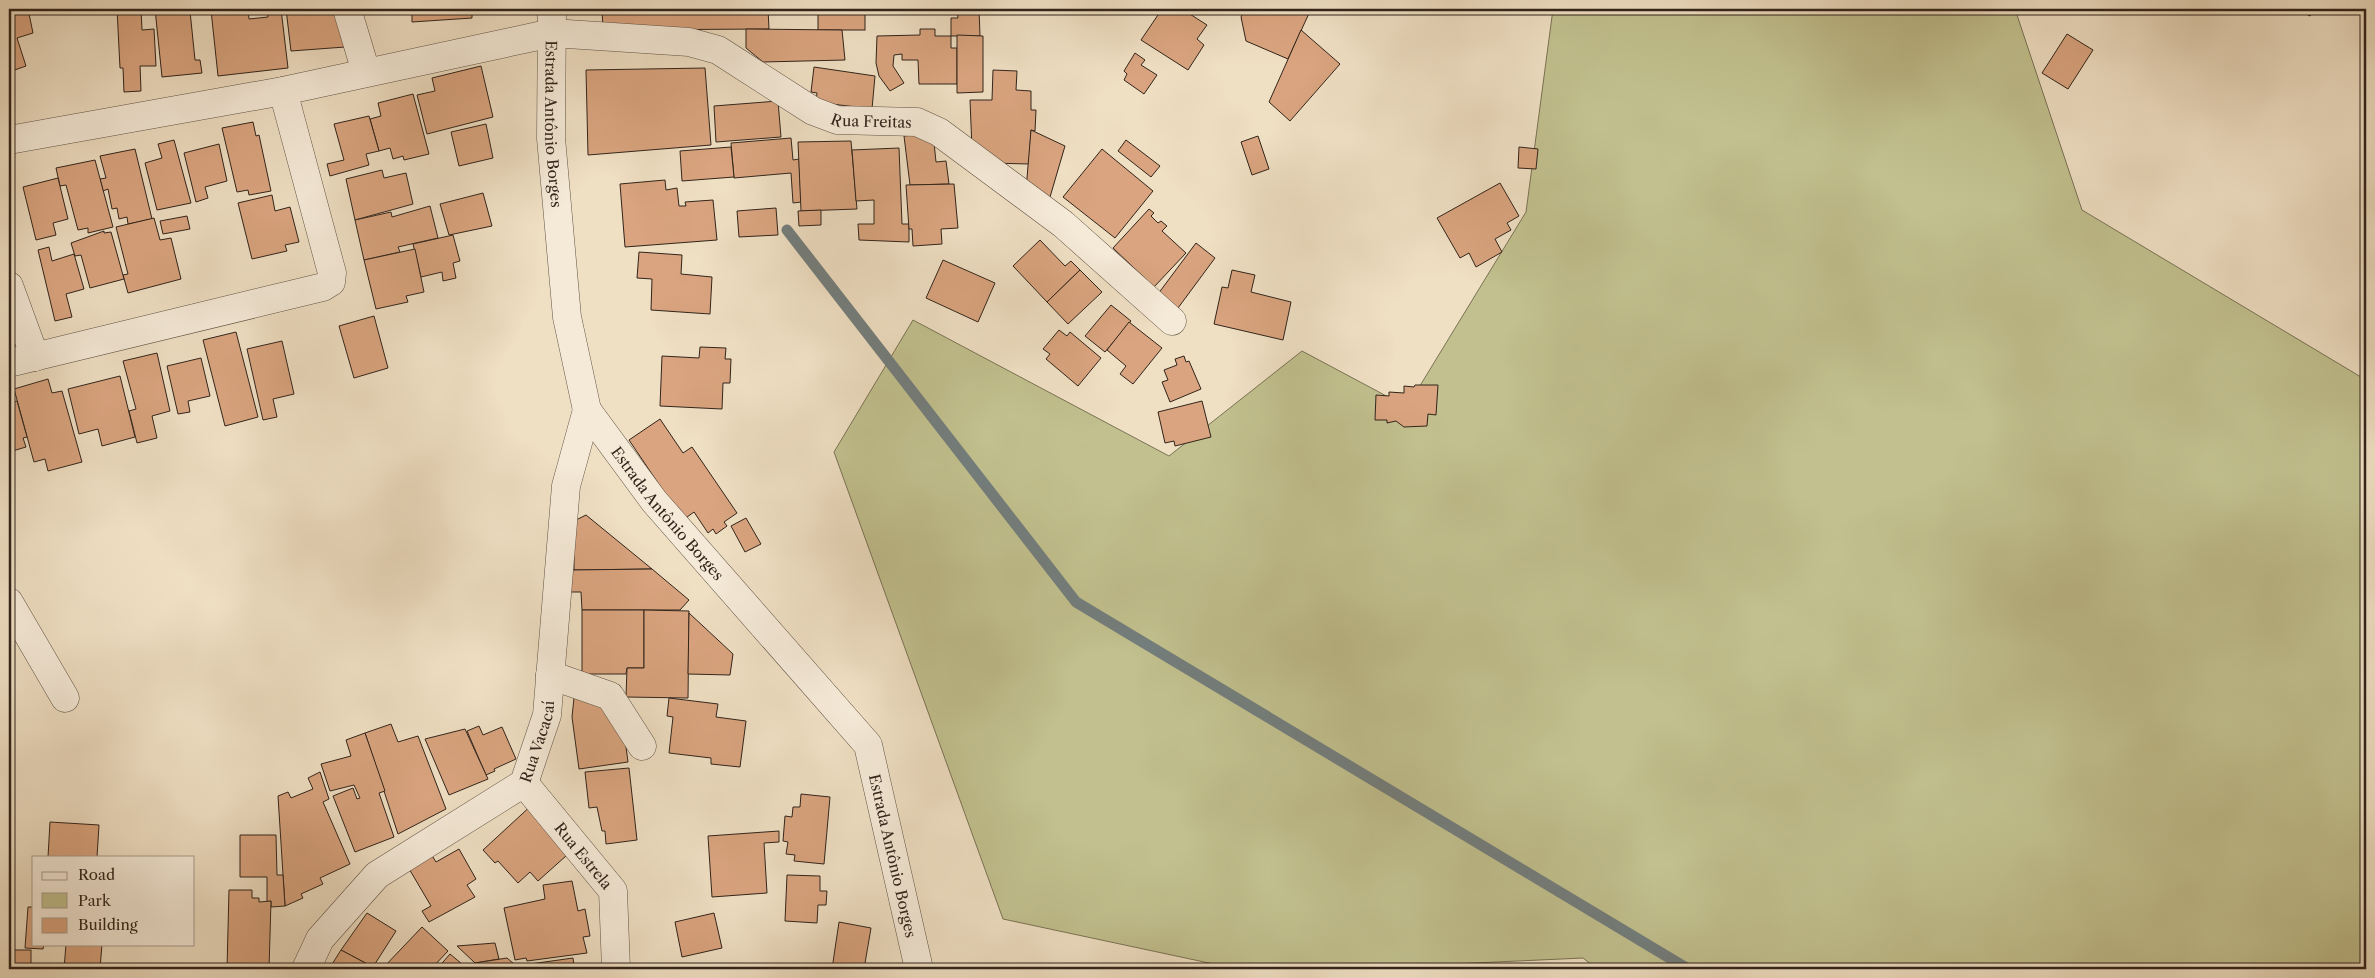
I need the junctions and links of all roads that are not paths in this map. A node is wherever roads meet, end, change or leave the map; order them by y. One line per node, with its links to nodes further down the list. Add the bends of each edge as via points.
1 (347, 9): 3 (street)
2 (552, 21): 3 (street, Rua Freitas); 7 (street, Rua Freitas, via 690,42 718,50 813,111 837,120 917,122 939,132 1063,224); 10 (street, Estrada Antônio Borges, via 550,138 567,317)
3 (366, 72): 4 (street, Rua Freitas)
4 (283, 91): 5 (street, Rua Freitas); 8 (street, via 332,273 331,282 323,287)
5 (9, 140)
6 (9, 286): 8 (street)
7 (1172, 321)
8 (35, 357): 9 (street)
9 (9, 363)
10 (587, 410): 12 (street, Rua Vacacaí, via 566,486); 18 (street, Estrada Antônio Borges, via 654,501 868,745)
11 (9, 602): 13 (street)
12 (550, 674): 14 (street, via 610,696); 15 (street, Rua Vacacaí, via 547,715)
13 (65, 698)
14 (642, 746)
15 (524, 782): 16 (street, Rua Vacacaí, via 377,875 320,940); 17 (street, Rua Estrela, via 613,891)
16 (306, 969)
17 (616, 969)
18 (919, 969)

